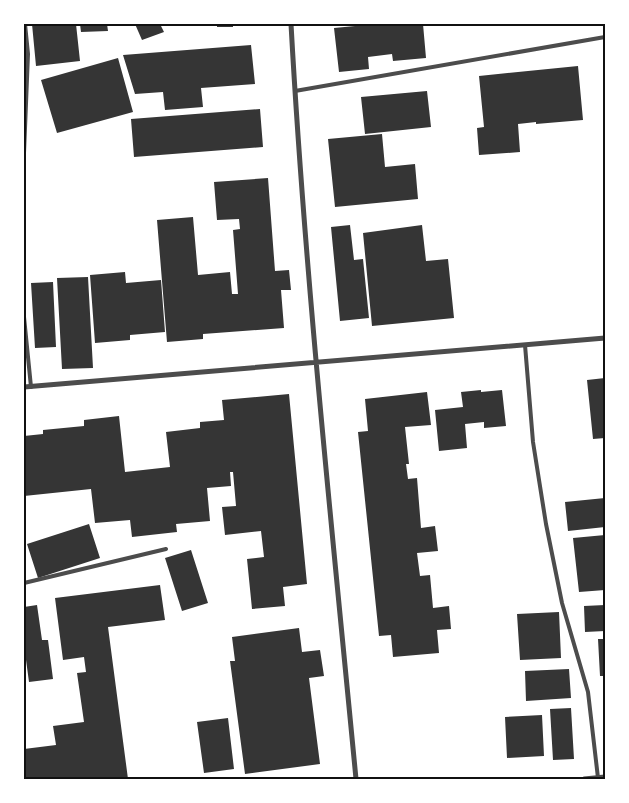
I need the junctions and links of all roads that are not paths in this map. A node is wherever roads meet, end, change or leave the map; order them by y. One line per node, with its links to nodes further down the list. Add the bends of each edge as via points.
1 (25, 24): 5 (lane, via 28,54)
2 (291, 24): 4 (street)
3 (605, 37): 4 (lane)
4 (294, 91): 9 (street)
5 (24, 153)
6 (24, 317): 11 (lane)
7 (605, 338): 8 (street)
8 (525, 345): 9 (street); 15 (lane, via 532,442 562,603 588,692)
9 (317, 362): 11 (street); 16 (street)
10 (24, 387): 11 (street)
11 (31, 387)
12 (166, 549): 13 (lane)
13 (24, 583)
14 (605, 777): 15 (street)
15 (598, 778): 17 (street)
16 (356, 779)
17 (584, 779)

